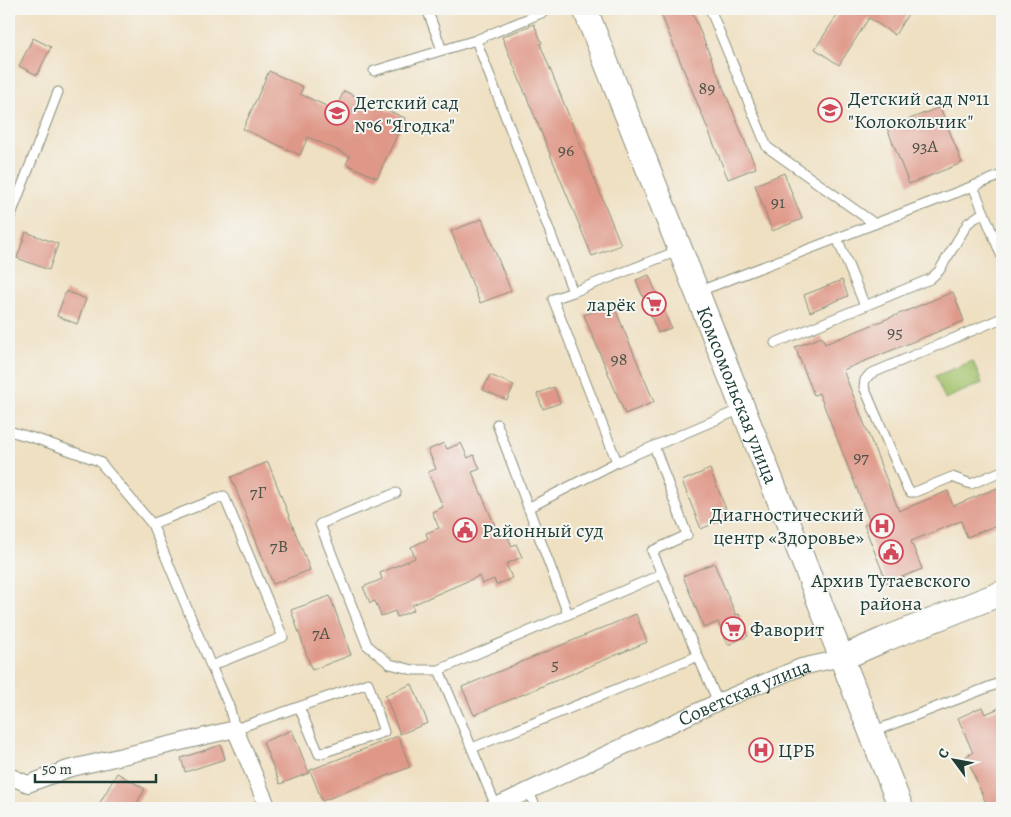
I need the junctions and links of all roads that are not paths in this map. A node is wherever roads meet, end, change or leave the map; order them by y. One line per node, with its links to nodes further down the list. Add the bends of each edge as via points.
1 (426, 9): 6 (lane)
2 (551, 9): 5 (lane)
3 (585, 9): 15 (main road, Комсомольская улица)
4 (710, 9): 13 (lane, via 767,147)
5 (476, 40): 6 (lane); 17 (lane)
6 (442, 50): 7 (lane)
7 (374, 71)
8 (58, 92): 12 (lane)
9 (1002, 175): 10 (lane)
10 (973, 186): 11 (lane); 13 (lane)
11 (984, 212): 16 (lane); 19 (lane, via 968,222 935,276)
12 (9, 220)
13 (874, 224): 14 (lane)
14 (837, 238): 18 (lane); 19 (lane)
15 (680, 250): 17 (lane); 18 (main road, Комсомольская улица)
16 (1002, 257)
17 (573, 292): 26 (lane, via 554,299)
18 (697, 292): 22 (main road, Комсомольская улица)
19 (865, 306): 21 (lane)
20 (1002, 318): 27 (lane, via 870,374 864,380 864,387 910,492 952,477 971,484)
21 (775, 343)
22 (743, 408): 25 (lane); 35 (main road, Комсомольская улица)
23 (497, 424): 29 (lane)
24 (9, 431): 30 (lane, via 99,461)
25 (654, 446): 26 (lane); 31 (lane, via 687,535 652,551)
26 (616, 462): 29 (lane)
27 (1002, 471)
28 (396, 492): 37 (lane, via 320,524 367,645 390,664 413,670)
29 (528, 508): 33 (lane)
30 (152, 524): 36 (lane); 36 (lane, via 224,496 283,637)
31 (662, 574): 33 (lane); 34 (lane)
32 (1002, 593): 35 (main road, Советская улица)
33 (568, 614): 37 (lane)
34 (698, 656): 39 (lane); 43 (lane)
35 (842, 658): 39 (street, Советская улица, via 801,667); 42 (main road, Комсомольская улица)
36 (211, 666): 41 (lane, via 229,706)
37 (439, 670): 43 (lane)
38 (1002, 682): 42 (lane)
39 (718, 702): 45 (street, Советская улица)
40 (299, 707): 40 (lane, via 368,683 384,732 319,754); 41 (lane)
41 (235, 729): 44 (street, via 68,769 28,784); 47 (street)
42 (871, 732): 49 (main road, Комсомольская улица)
43 (472, 748): 46 (lane)
44 (9, 776)
45 (529, 792): 46 (street, Советская улица); 48 (lane)
46 (494, 807)
47 (268, 808)
48 (536, 808)
49 (901, 808)

